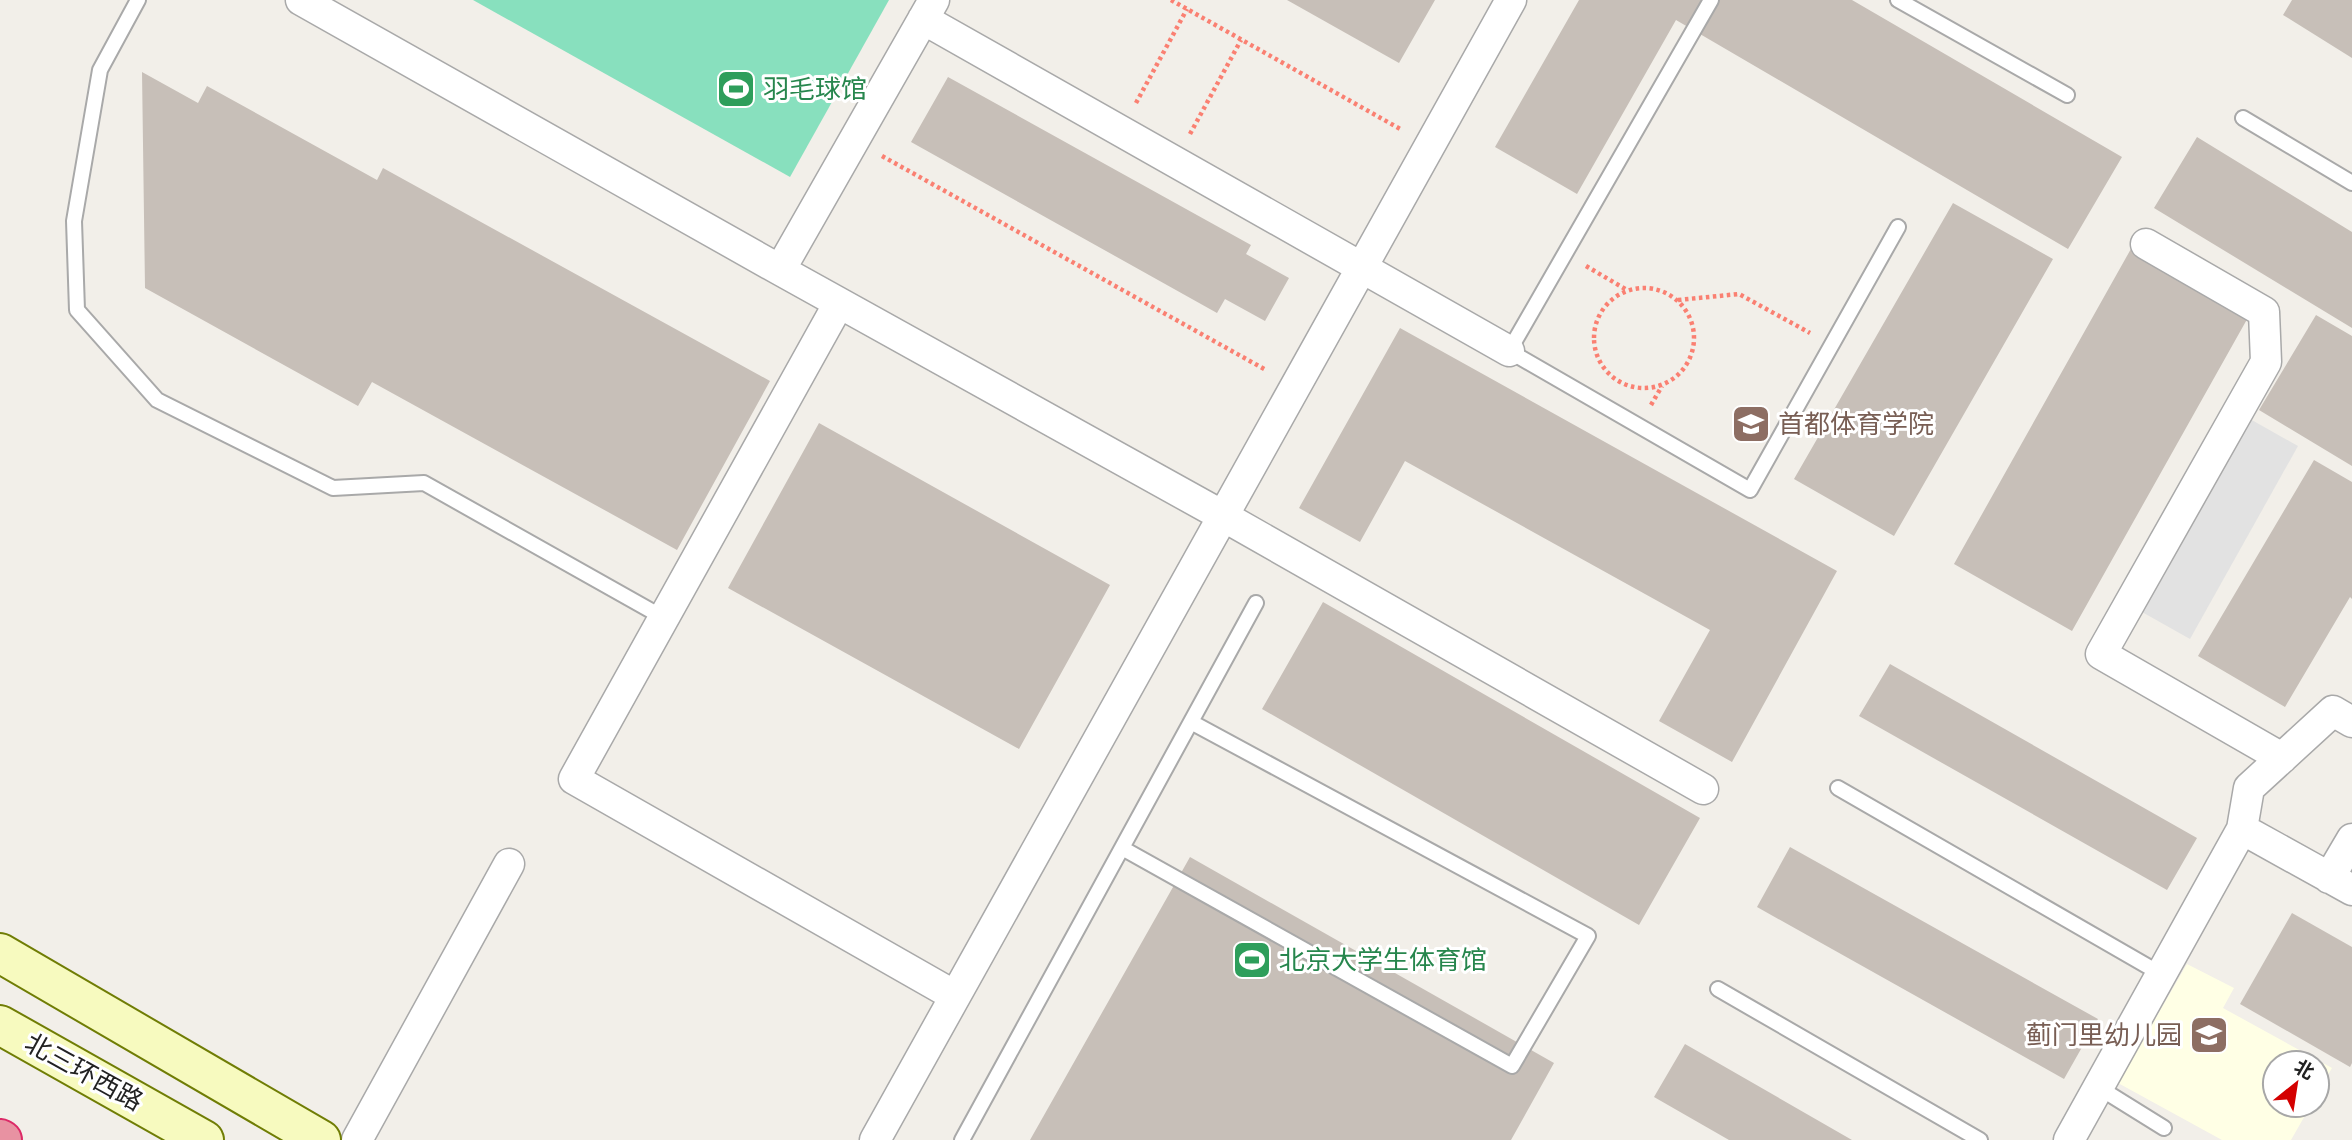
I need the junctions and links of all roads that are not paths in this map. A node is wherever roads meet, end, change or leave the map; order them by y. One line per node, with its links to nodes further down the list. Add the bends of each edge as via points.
1 (138, 0): 18 (lane, via 100,70 74,221 77,310 157,400 333,488 424,483)
2 (301, 0): 13 (street)
3 (1511, 0): 12 (street)
4 (1712, 0): 15 (lane)
5 (1898, 0): 7 (lane)
6 (929, 10): 12 (street, via 1121,131); 13 (street)
7 (2067, 96)
8 (2243, 118): 9 (lane)
9 (2352, 183)
10 (1898, 227): 15 (lane, via 1750,490)
11 (2146, 244): 21 (street, via 2264,312 2266,362 2101,654)
12 (1362, 266): 15 (street); 16 (street)
13 (780, 270): 14 (street)
14 (839, 303): 16 (street); 18 (street)
15 (1509, 351)
16 (1223, 516): 23 (street); 32 (street)
17 (1256, 603): 19 (lane)
18 (664, 618): 32 (street, via 574,779)
19 (1191, 722): 26 (lane); 26 (lane, via 1588,936 1511,1066)
20 (2352, 722): 21 (street, via 2333,711)
21 (2282, 758): 24 (street, via 2249,789)
22 (1838, 788): 30 (lane)
23 (1703, 789)
24 (2242, 829): 28 (street); 30 (street)
25 (2352, 839): 28 (street)
26 (1122, 848): 40 (lane)
27 (509, 864): 38 (street)
28 (2341, 884)
29 (0, 953): 37 (street)
30 (2161, 974): 34 (street)
31 (1718, 989): 41 (lane)
32 (955, 996): 39 (street)
33 (0, 1025): 36 (street, 北三环西路)
34 (2098, 1087): 35 (lane); 42 (street)
35 (2164, 1128)
36 (204, 1140)
37 (321, 1140)
38 (357, 1140)
39 (875, 1140)
40 (962, 1140)
41 (1980, 1140)
42 (2069, 1140)

